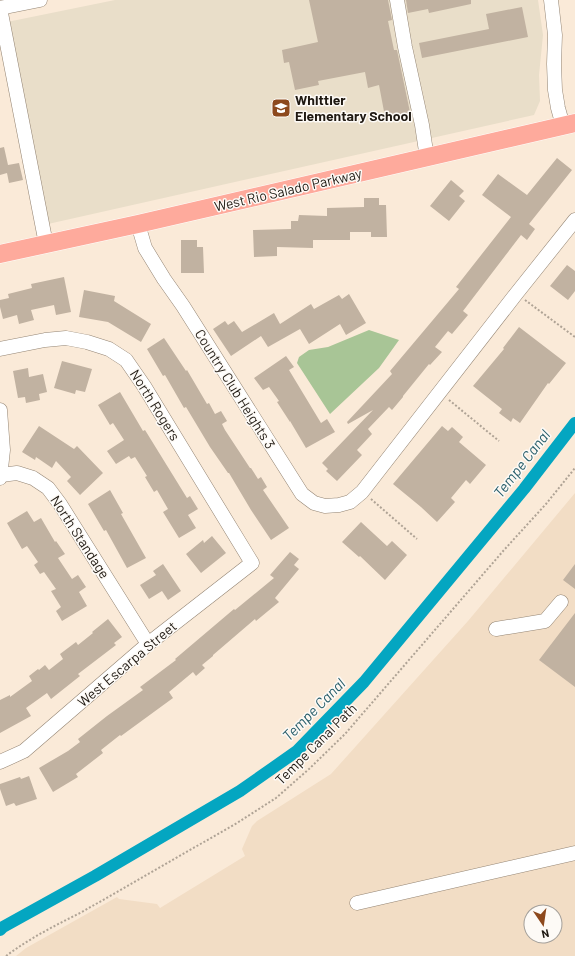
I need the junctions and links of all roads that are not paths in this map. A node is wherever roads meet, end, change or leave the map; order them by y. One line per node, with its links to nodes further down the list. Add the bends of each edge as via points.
1 (40, 0): 4 (street)
2 (397, 0): 6 (street)
3 (550, 0): 5 (street, via 555,35 555,90 558,108)
4 (0, 8): 9 (street)
5 (569, 125): 6 (main road, West Rio Salado Parkway)
6 (427, 158): 8 (main road, West Rio Salado Parkway)
7 (575, 220): 8 (street, Country Club Heights 3, via 362,492 350,502 325,506 314,503 302,494 145,248)
8 (138, 224): 9 (main road, West Rio Salado Parkway)
9 (46, 244): 10 (main road, West Rio Salado Parkway)
10 (0, 254)
11 (0, 350): 14 (street, North Rogers, via 66,338 109,349 126,360)
12 (0, 410): 13 (street, North Standage, via 3,450)
13 (0, 477): 17 (street, North Standage, via 17,473 33,478 48,488)
14 (252, 563): 17 (street, West Escarpa Street)
15 (561, 602): 16 (street, via 545,621)
16 (496, 629)
17 (148, 644): 18 (street, West Escarpa Street, via 24,751)
18 (0, 762)
19 (575, 853): 20 (street)
20 (357, 903)

